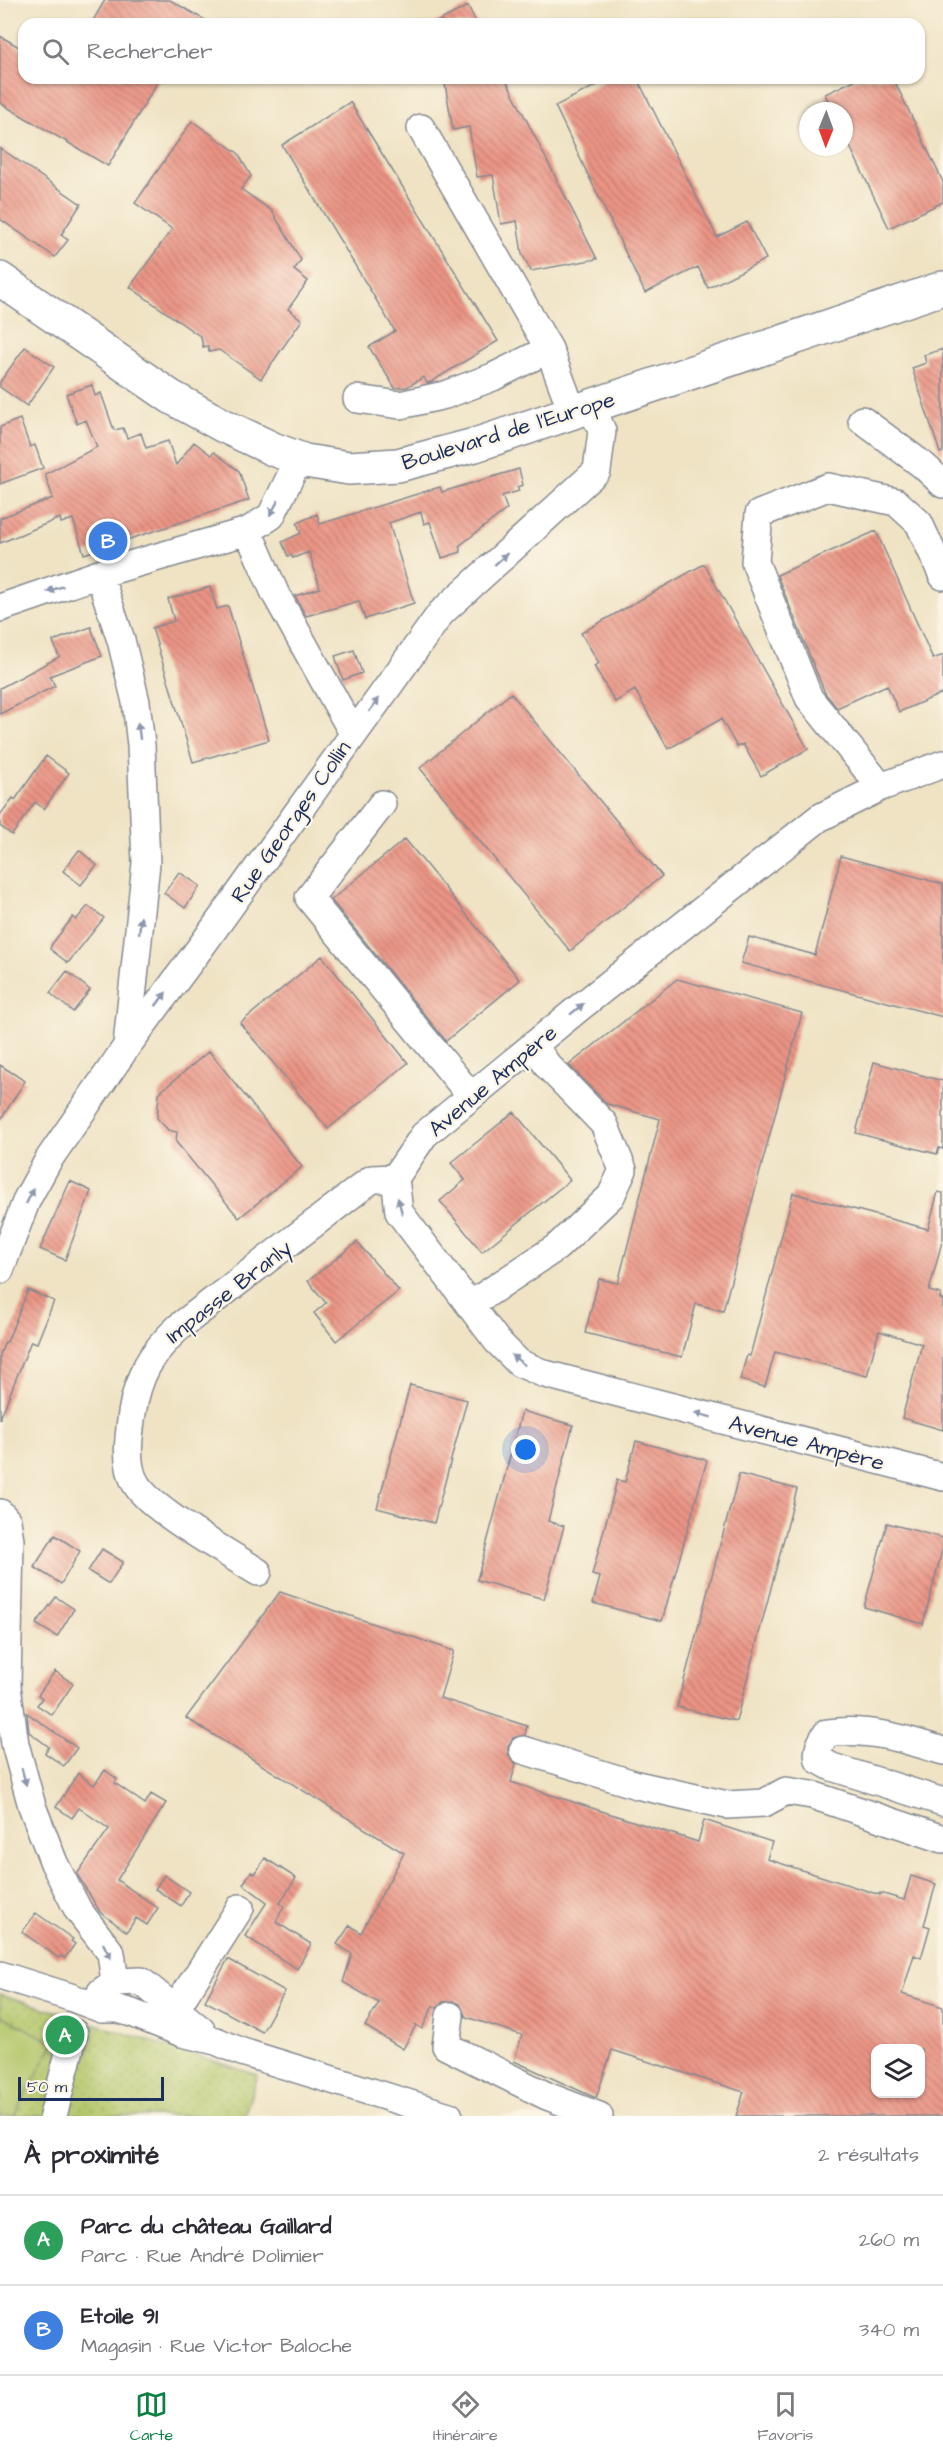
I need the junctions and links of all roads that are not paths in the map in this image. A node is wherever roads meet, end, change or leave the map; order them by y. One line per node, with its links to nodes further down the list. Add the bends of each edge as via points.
1 (422, 128): 4 (street, Rue Georges Collin)
2 (0, 279): 8 (main road, Boulevard de l'Europe, via 171,397 222,425)
3 (943, 288): 6 (main road, Boulevard de l'Europe)
4 (549, 349): 5 (street, via 445,395 400,405); 6 (street, Rue Georges Collin)
5 (357, 399)
6 (581, 408): 8 (main road, Boulevard de l'Europe, via 475,445 398,465 349,468); 14 (street, Rue Georges Collin, one-way to 6, via 441,613 597,471 602,431)
7 (862, 420): 9 (street)
8 (305, 461): 10 (street, one-way to 10, via 295,467 271,516)
9 (943, 484)
10 (248, 531): 11 (street); 14 (street, via 275,593)
11 (99, 574): 13 (street, one-way to 13); 18 (street, one-way to 11, via 146,863 141,745 136,702 121,640)
12 (943, 576): 16 (street, via 919,523 896,502 828,488 759,514 755,562 809,698)
13 (0, 608)
14 (353, 733): 18 (street, Rue Georges Collin, one-way to 14)
15 (943, 765): 16 (street, Avenue Ampère)
16 (881, 787): 19 (street, Avenue Ampère, one-way to 16, via 819,818)
17 (382, 804): 20 (street, via 309,898)
18 (127, 1046): 22 (street, Rue Georges Collin, one-way to 18, via 27,1199 49,1160)
19 (533, 1046): 20 (street, Avenue Ampère); 23 (street, via 604,1124 623,1170 611,1196 557,1247)
20 (471, 1096): 21 (street, Avenue Ampère, via 424,1135)
21 (395, 1178): 23 (street, Avenue Ampère, one-way to 21, via 399,1212); 26 (street, Impasse Branly, via 372,1179 197,1313 157,1347 142,1372 128,1436 136,1484 154,1504)
22 (0, 1270)
23 (470, 1305): 24 (street, Avenue Ampère, one-way to 23, via 545,1374 519,1363)
24 (943, 1478)
25 (0, 1513): 33 (street, one-way to 33, via 7,1521 10,1540 7,1686 15,1744 32,1806 54,1863 78,1910 111,1953)
26 (258, 1572)
27 (523, 1750): 30 (street, via 638,1785 728,1805 764,1803 786,1791 812,1795)
28 (943, 1751): 29 (street, via 893,1736 843,1730 827,1733 817,1754 819,1760 832,1767)
29 (943, 1802)
30 (943, 1839)
31 (240, 1908): 35 (street)
32 (0, 1975): 34 (street)
33 (115, 1982): 34 (street, via 100,1992); 35 (street, via 141,1981)
34 (70, 1997): 35 (street, via 102,2009)
35 (164, 2016): 39 (street, via 242,2052)
36 (450, 2016): 40 (street, via 446,2046 547,2096)
37 (74, 2033): 38 (street)
38 (53, 2116)
39 (449, 2116)
40 (599, 2116)

